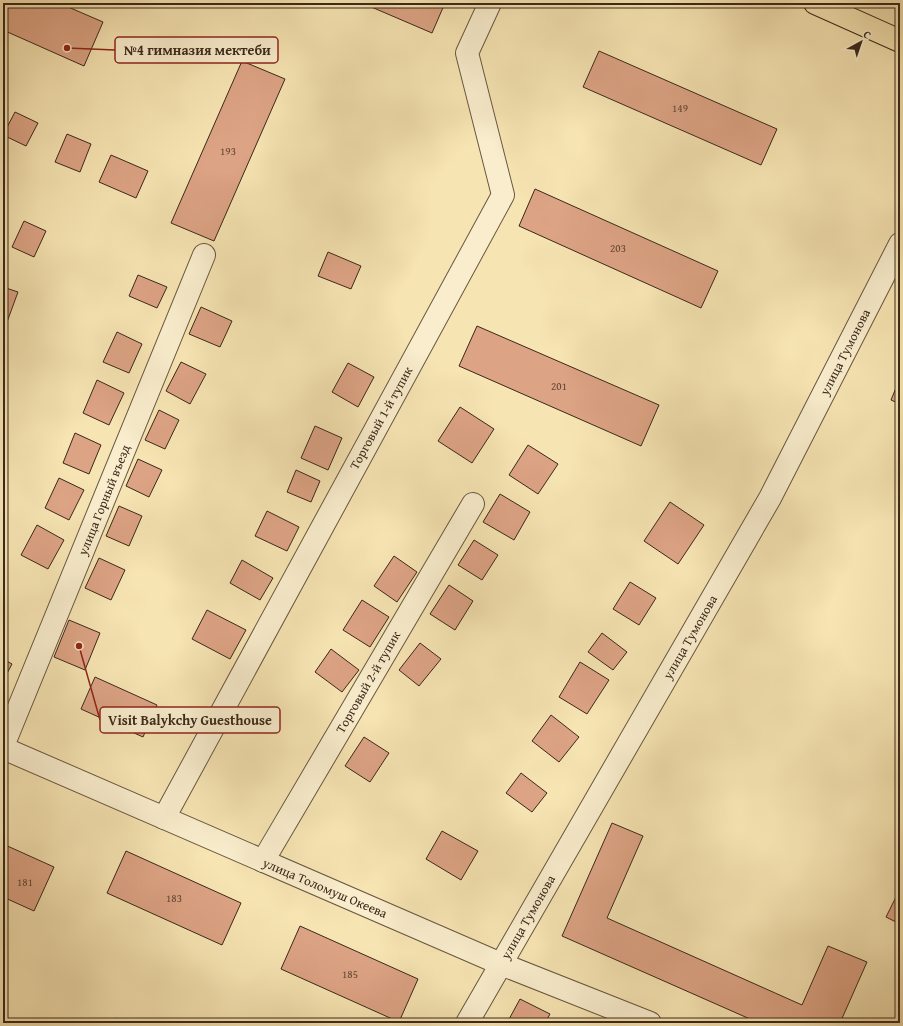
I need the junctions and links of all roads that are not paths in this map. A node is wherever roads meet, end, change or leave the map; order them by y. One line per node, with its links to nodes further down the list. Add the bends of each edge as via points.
1 (490, 3): 8 (street, Торговый 1-й тупик, via 467,53 502,195)
2 (815, 3): 3 (main road)
3 (900, 41)
4 (900, 244): 10 (street, улица Тумонова, via 770,498)
5 (204, 254): 7 (street, улица Горный въезд)
6 (472, 504): 9 (street, Торговый 2-й тупик)
7 (3, 747): 8 (street, улица Толомуш Океева)
8 (164, 818): 9 (street, улица Толомуш Океева)
9 (263, 861): 10 (street, улица Толомуш Океева)
10 (501, 964): 11 (street, улица Тумонова); 12 (street, улица Толомуш Океева)
11 (467, 1023)
12 (650, 1023)

